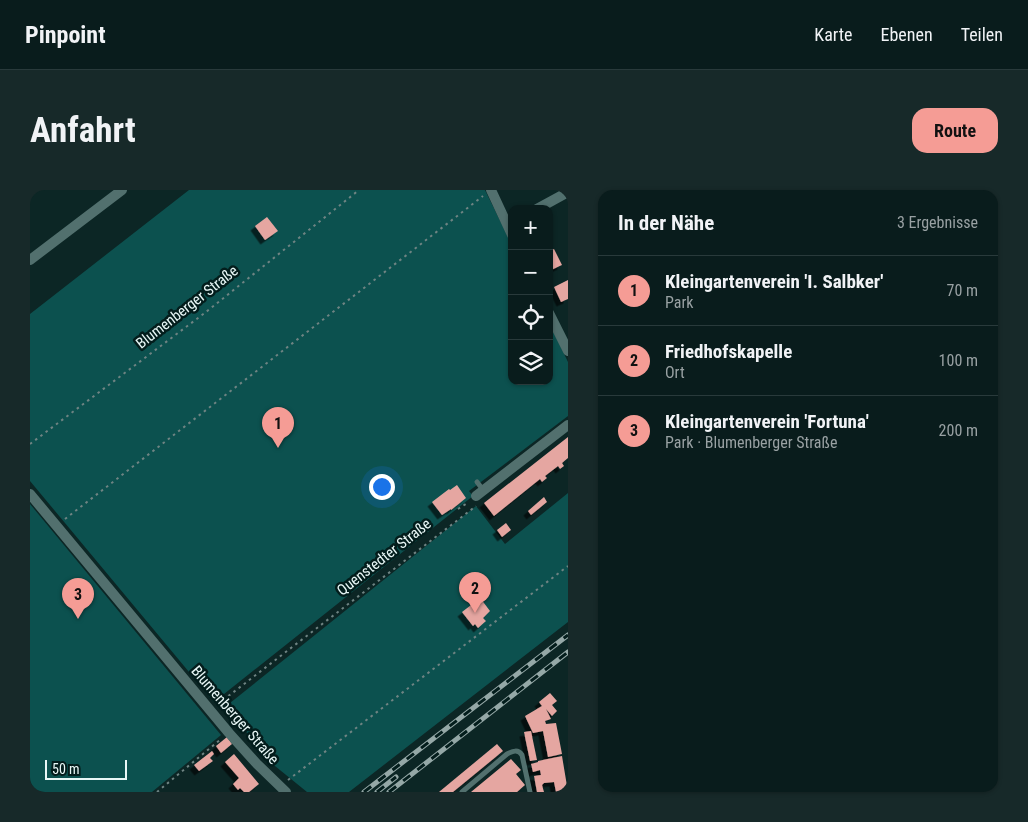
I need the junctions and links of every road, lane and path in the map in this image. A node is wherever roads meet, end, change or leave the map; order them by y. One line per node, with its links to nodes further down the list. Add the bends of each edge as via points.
1 (122, 190): 7 (street)
2 (358, 190): 11 (path, Blumenberger Straße, via 206,312)
3 (568, 192): 5 (street)
4 (487, 193): 6 (street); 15 (path)
5 (544, 205)
6 (508, 222)
7 (30, 260)
8 (553, 321): 9 (street)
9 (568, 351)
10 (568, 425): 12 (street)
11 (30, 444)
12 (479, 490): 14 (path); 17 (path, Quenstedter Straße, via 478,504)
13 (30, 494): 15 (street, Blumenberger Straße)
14 (458, 509)
15 (56, 526): 17 (street, Blumenberger Straße)
16 (568, 566): 19 (path, via 290,778)
17 (210, 710): 18 (street, Blumenberger Straße)
18 (229, 732): 19 (street, Blumenberger Straße); 20 (path)
19 (284, 790)
20 (156, 792)
21 (462, 792): 22 (lane, via 515,751 523,756)
22 (530, 792)

